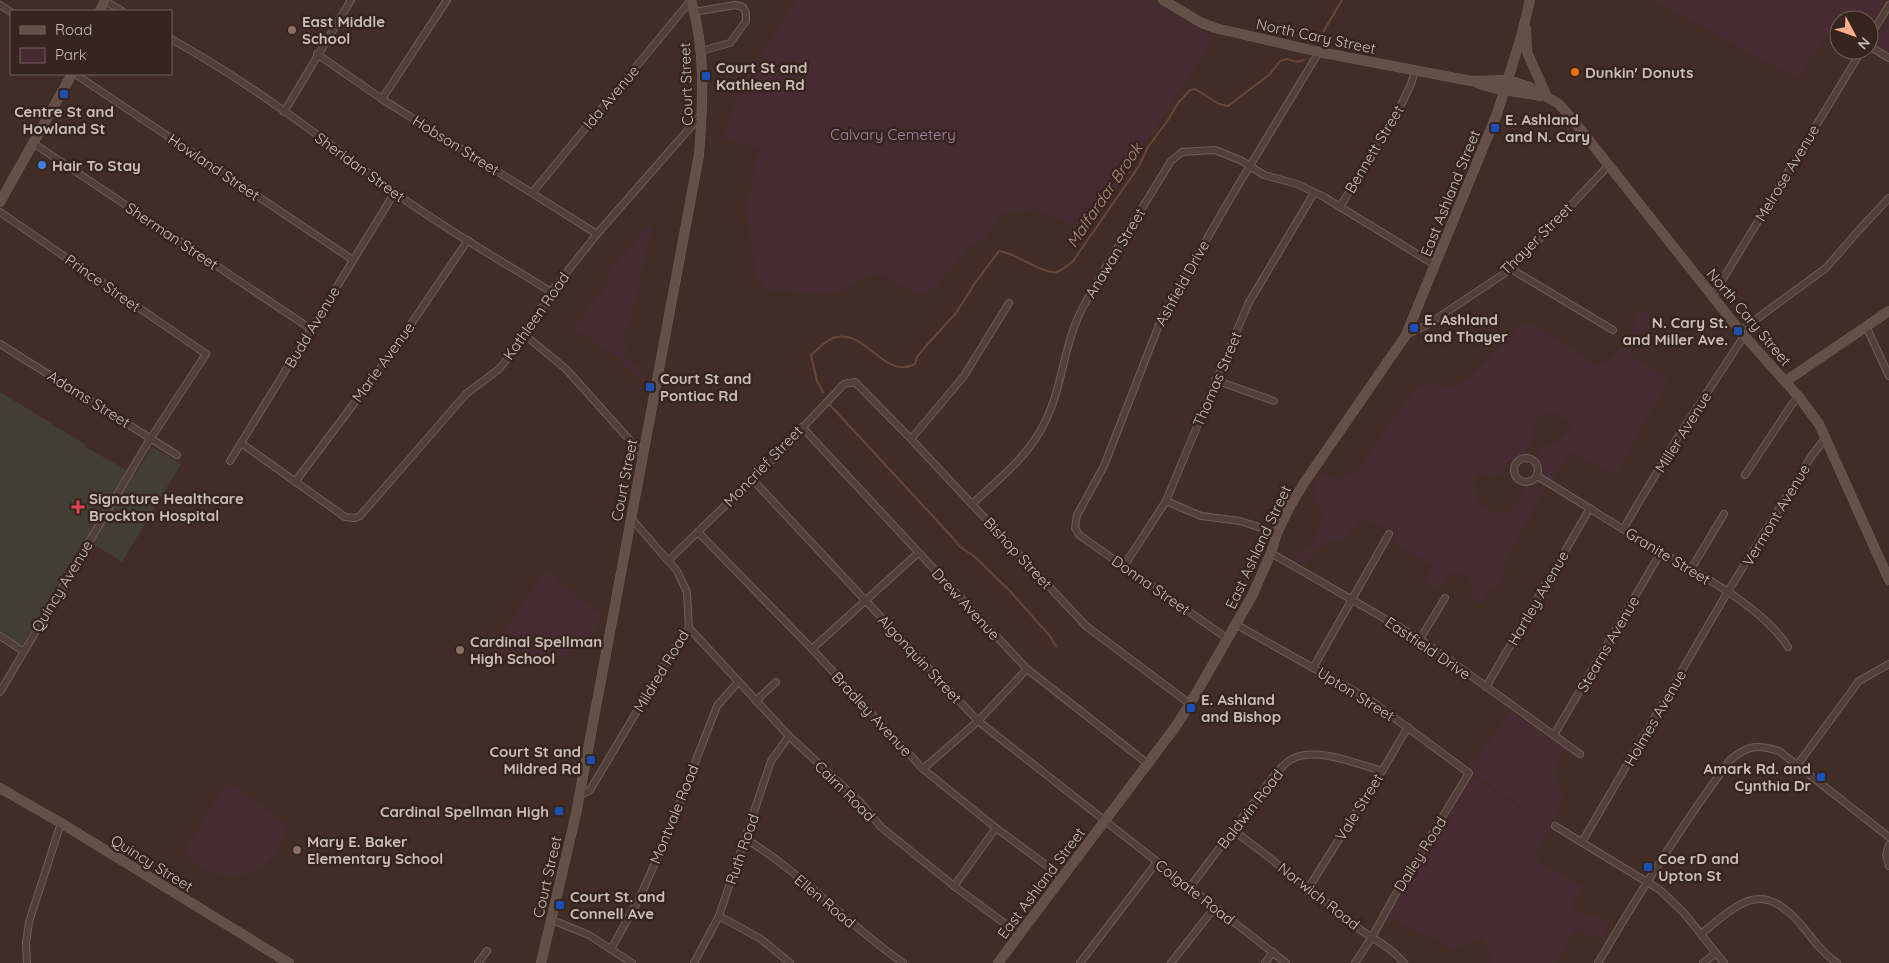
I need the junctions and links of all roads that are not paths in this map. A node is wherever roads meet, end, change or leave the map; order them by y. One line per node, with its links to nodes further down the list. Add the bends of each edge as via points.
1 (350, 0): 15 (street)
2 (447, 0): 24 (street)
3 (691, 0): 9 (main road, Court Street); 31 (street, Ida Avenue)
4 (1162, 0): 14 (main road, North Cary Street, via 1215,28)
5 (1530, 0): 10 (main road, East Ashland Street)
6 (105, 1): 8 (street)
7 (1889, 5): 11 (street)
8 (120, 10)
9 (694, 12): 13 (main road, Court Street); 13 (street, via 735,4 743,7 746,13 746,21 730,43)
10 (1526, 18): 20 (main road, East Ashland Street); 23 (main road, via 1527,52)
11 (1879, 22)
12 (172, 40): 25 (street, Sheridan Street)
13 (701, 51): 26 (main road, Court Street)
14 (1319, 52): 17 (main road, North Cary Street); 29 (street, Ashfield Drive)
15 (318, 54): 24 (street, Hobson Street); 25 (street)
16 (1856, 60): 43 (street, Melrose Avenue)
17 (1415, 71): 21 (main road, North Cary Street); 35 (street, Bennett Street, via 1402,104)
18 (72, 75): 27 (main road, via 45,116)
19 (75, 75): 39 (street, Howland Street)
20 (1508, 80): 21 (main road, North Cary Street); 22 (main road, East Ashland Street); 23 (main road, North Cary Street)
21 (1471, 81): 22 (main road, North Cary Street)
22 (1504, 92): 23 (main road, North Cary Street); 40 (main road, East Ashland Street)
23 (1547, 97): 28 (main road, North Cary Street, via 1559,104)
24 (382, 99): 31 (street, Hobson Street)
25 (284, 112): 30 (street, Sheridan Street)
26 (702, 114): 37 (street, Kathleen Road); 65 (main road, Court Street, via 699,155)
27 (34, 143): 34 (main road); 47 (street, Sherman Street)
28 (1608, 166): 41 (street, Thayer Street); 43 (main road, North Cary Street)
29 (1250, 167): 32 (street, Anawan Street); 73 (street, Anawan Street, via 1215,150 1182,152 1171,160 1083,308 1070,337 1052,406 1037,438 1013,466); 77 (street, Ashfield Drive, via 1162,317 1104,466 1077,515)
30 (394, 192): 38 (street, Sheridan Street); 39 (street, Budd Avenue)
31 (532, 193): 37 (street, Hobson Street)
32 (1314, 193): 35 (street, Anawan Street); 55 (street, Thomas Street, via 1248,304)
33 (1889, 198): 49 (street, via 1826,268)
34 (0, 202)
35 (1340, 207): 40 (street, Bennett Street)
36 (0, 212): 53 (street, Prince Street)
37 (597, 234): 42 (street, Kathleen Road)
38 (468, 240): 42 (street, Sheridan Street); 71 (street, Marie Avenue, via 388,358)
39 (353, 260): 47 (street, Budd Avenue)
40 (1435, 264): 50 (main road, East Ashland Street)
41 (1511, 269): 48 (street); 50 (street, Thayer Street, via 1427,325)
42 (551, 292): 51 (street, Kathleen Road)
43 (1712, 297): 49 (main road, North Cary Street)
44 (1009, 302): 63 (street, via 964,376)
45 (1889, 311): 46 (main road)
46 (1866, 326): 54 (street); 56 (main road)
47 (311, 329): 64 (street, Budd Avenue)
48 (1613, 330)
49 (1742, 333): 56 (main road, North Cary Street); 78 (street, Miller Avenue)
50 (1406, 335): 80 (main road, East Ashland Street, via 1304,483)
51 (526, 336): 65 (street, via 566,369); 71 (street, Kathleen Road, via 499,369 466,394 360,516 345,517)
52 (0, 344): 62 (street, Adams Street)
53 (206, 354): 62 (street, Quincy Avenue)
54 (1889, 376)
55 (1215, 380): 59 (street); 72 (street, Thomas Street)
56 (1786, 382): 58 (main road, North Cary Street)
57 (860, 386): 60 (street, Moncrief Street, via 855,382 844,384); 63 (street, Bishop Street)
58 (1799, 397): 61 (main road, North Cary Street); 68 (street)
59 (1274, 401)
60 (802, 427): 70 (street, Moncrief Street); 83 (street, Drew Avenue)
61 (1826, 437): 88 (main road, North Cary Street); 89 (street, Vermont Avenue)
62 (151, 438): 66 (street, Adams Street); 100 (street, Quincy Avenue)
63 (911, 439): 73 (street, Bishop Street)
64 (241, 443): 67 (street, Budd Avenue); 71 (street, Kathleen Road)
65 (643, 454): 76 (main road, Court Street)
66 (178, 455)
67 (230, 461)
68 (1746, 475)
69 (1537, 476): 74 (street, Granite Street)
70 (752, 480): 79 (street, Moncrief Street); 92 (street, Algonquin Street)
71 (295, 482)
72 (1166, 501): 80 (street, via 1201,516 1240,521); 86 (street, Thomas Street)
73 (972, 504): 109 (street, Bishop Street, via 1086,626)
74 (1590, 508): 78 (street, Granite Street); 106 (street, Hartley Avenue)
75 (1724, 514): 87 (street)
76 (631, 518): 85 (street, Mildred Road); 121 (main road, Court Street)
77 (1075, 528): 86 (street, Donna Street)
78 (1623, 529): 82 (street, Granite Street)
79 (698, 532): 85 (street, Moncrief Street); 99 (street, Bradley Avenue)
80 (1278, 533): 84 (main road, East Ashland Street)
81 (1390, 534): 91 (street)
82 (1661, 552): 87 (street, Granite Street); 112 (street, Stearns Avenue)
83 (918, 553): 92 (street); 103 (street, Drew Avenue)
84 (1271, 553): 91 (street, Eastfield Drive); 93 (main road, East Ashland Street)
85 (669, 560): 94 (street, Mildred Road, via 687,592)
86 (1124, 566): 96 (street, Donna Street)
87 (1690, 569): 89 (street, Granite Street)
88 (1889, 580)
89 (1727, 593): 98 (street, Granite Street, via 1760,614); 129 (street, Holmes Avenue)
90 (1445, 598): 97 (street)
91 (1352, 599): 97 (street, Eastfield Drive); 102 (street)
92 (866, 600): 99 (street); 110 (street, Algonquin Street)
93 (1237, 625): 96 (main road, East Ashland Street); 102 (street, Upton Street)
94 (689, 628): 104 (street, Cairn Road); 121 (street, Mildred Road, via 590,790)
95 (0, 636): 100 (street)
96 (1228, 639): 109 (main road, East Ashland Street)
97 (1420, 639): 106 (street, Eastfield Drive)
98 (1788, 647)
99 (812, 649): 117 (street, Bradley Avenue)
100 (23, 651): 107 (street, Quincy Avenue)
101 (1889, 664): 116 (street, via 1859,680)
102 (1312, 668): 111 (street, Upton Street, via 1370,700)
103 (1027, 669): 110 (street); 115 (street, Drew Avenue)
104 (738, 682): 108 (street, Cairn Road); 144 (street, Montvale Road, via 717,706 664,843 639,899)
105 (776, 682): 108 (street)
106 (1486, 687): 112 (street, Eastfield Drive)
107 (0, 692)
108 (756, 701): 113 (street, Cairn Road)
109 (1190, 704): 115 (main road, East Ashland Street)
110 (978, 722): 117 (street); 122 (street, Algonquin Street)
111 (1408, 727): 118 (street, Vale Street); 119 (street, Upton Street)
112 (1554, 735): 114 (street, Eastfield Drive)
113 (789, 736): 128 (street, Ruth Road, via 771,761); 135 (street, Cairn Road, via 861,803 881,827)
114 (1580, 754)
115 (1148, 764): 122 (main road, East Ashland Street)
116 (1798, 764): 127 (street); 134 (street, via 1779,751 1764,746 1742,750 1730,760)
117 (923, 769): 125 (street, Bradley Avenue)
118 (1382, 771): 126 (street, Baldwin Road, via 1325,756 1292,758 1277,772); 136 (street, Vale Street)
119 (1470, 773): 143 (street, Dailey Road)
120 (0, 788): 123 (main road, Quincy Street)
121 (579, 796): 140 (main road, Court Street)
122 (1104, 821): 131 (street, Colgate Road); 133 (main road, East Ashland Street)
123 (61, 823): 148 (street, via 29,922); 149 (main road, Quincy Street)
124 (1555, 826): 129 (street)
125 (996, 828): 133 (street, Bradley Avenue); 135 (street)
126 (1233, 830): 136 (street, Norwich Road); 137 (street, Baldwin Road)
127 (1889, 837)
128 (746, 839): 139 (street, Ruth Road); 155 (street, Ellen Road)
129 (1582, 842): 134 (street)
130 (1889, 845): 132 (street, via 1886,855)
131 (1157, 862): 137 (street, Colgate Road); 157 (street)
132 (1889, 866)
133 (1062, 877): 141 (main road, East Ashland Street)
134 (1647, 880): 142 (street, via 1673,901); 163 (street)
135 (954, 886): 141 (street, Cairn Road)
136 (1308, 887): 143 (street, Norwich Road)
137 (1190, 888): 138 (street, Colgate Road)
138 (1215, 907): 146 (street, Colgate Road); 158 (street)
139 (719, 916): 153 (street, Ruth Road); 154 (street, via 761,939)
140 (552, 920): 144 (street, via 589,935); 151 (main road, Court Street)
141 (1019, 934): 156 (main road, East Ashland Street)
142 (1701, 934): 147 (street); 166 (street, via 1740,904 1767,899 1791,914 1824,953)
143 (1372, 937): 161 (street, Dailey Road); 162 (street, Norwich Road, via 1390,948)
144 (611, 949): 152 (street)
145 (487, 951): 150 (street)
146 (1273, 952): 159 (street); 160 (street, Colgate Road)
147 (1716, 953): 164 (street); 165 (street)
148 (28, 962)
149 (289, 963)
150 (478, 963)
151 (541, 963)
152 (632, 963)
153 (694, 963)
154 (790, 963)
155 (903, 963)
156 (998, 963)
157 (1080, 963)
158 (1171, 963)
159 (1265, 963)
160 (1286, 963)
161 (1354, 963)
162 (1404, 963)
163 (1598, 963)
164 (1704, 963)
165 (1724, 963)
166 (1837, 963)

